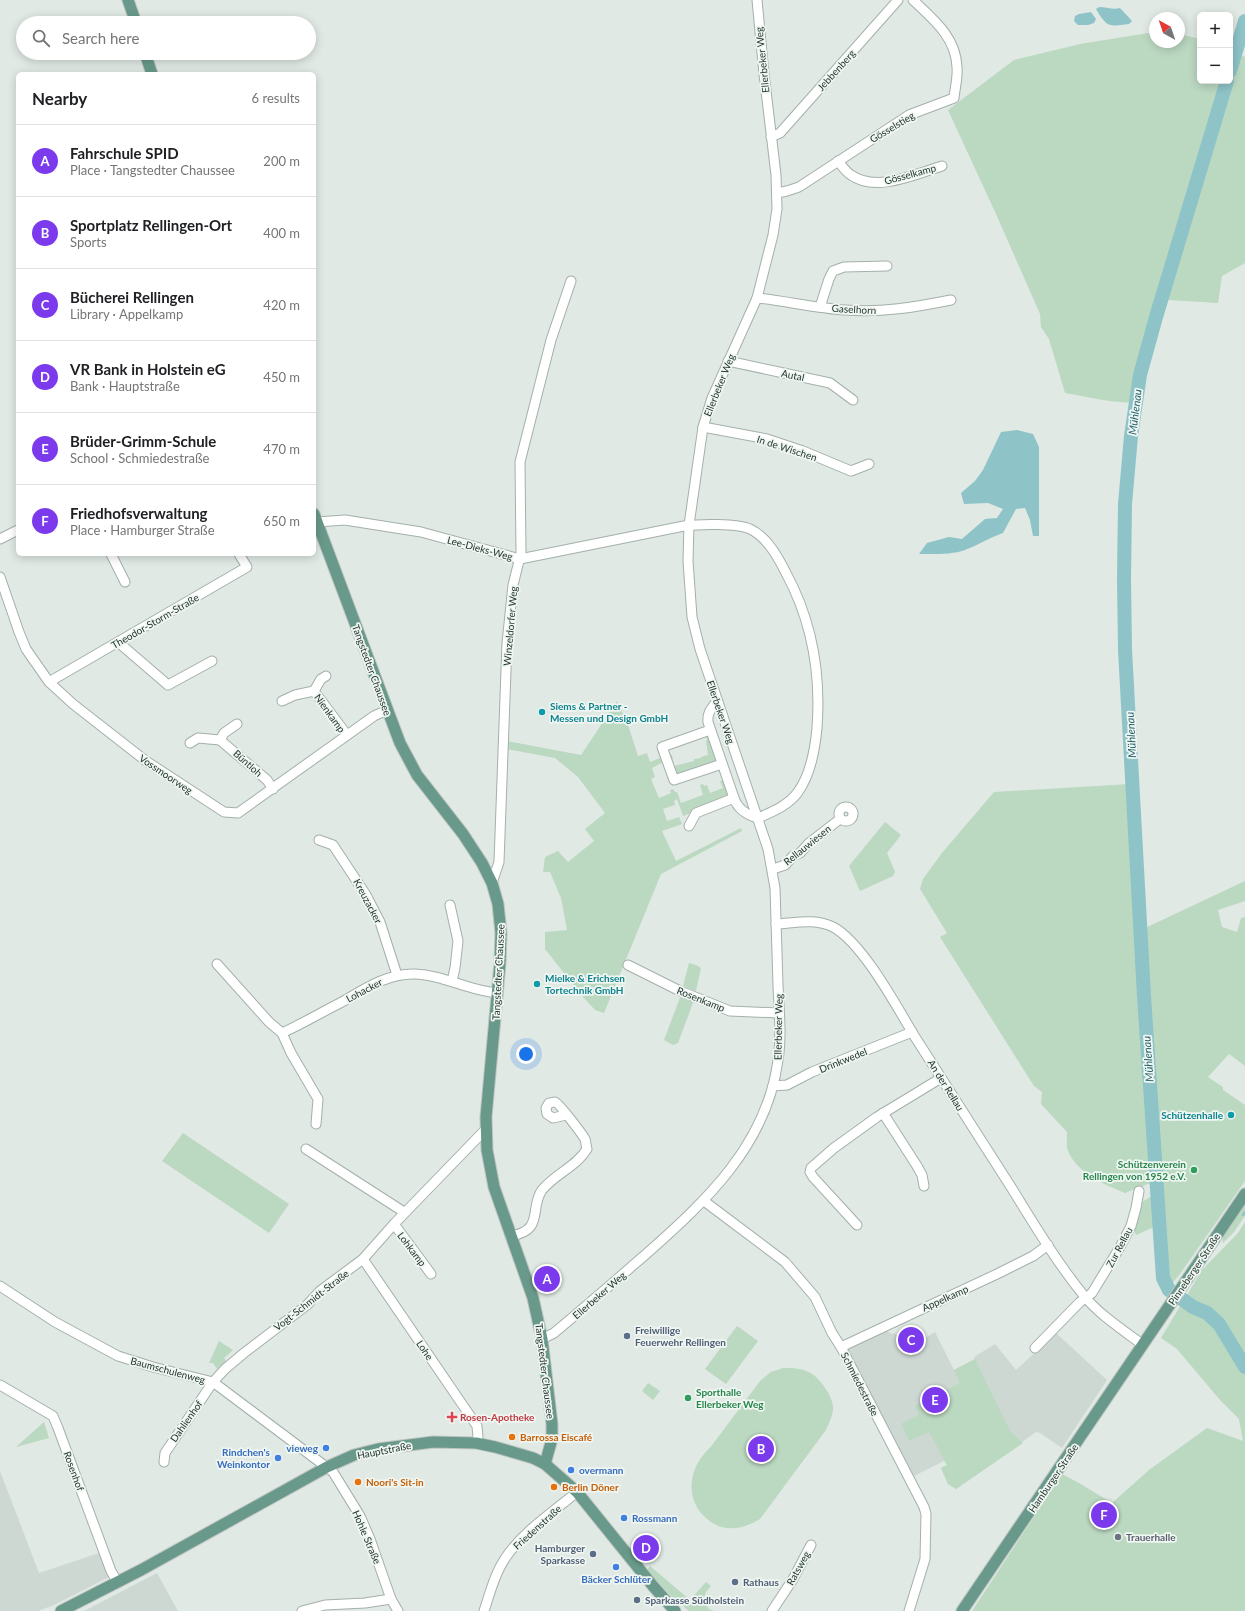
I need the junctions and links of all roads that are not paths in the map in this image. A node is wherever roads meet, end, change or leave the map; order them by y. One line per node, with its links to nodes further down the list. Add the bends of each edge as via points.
1 (128, 0): 5 (main road)
2 (757, 0): 8 (street, Ellerbeker Weg)
3 (898, 0): 8 (street, Jebbenberg, via 780,133)
4 (913, 0): 9 (street, Gösselstieg, via 942,28 952,45 957,66 954,98 909,114)
5 (134, 16)
6 (147, 60): 7 (main road)
7 (151, 72)
8 (771, 137): 11 (street, Ellerbeker Weg)
9 (838, 161): 10 (street, Gösselkamp, via 851,176 866,182 884,183); 11 (street, Gösselstieg, via 799,187)
10 (942, 166)
11 (777, 193): 14 (street, Ellerbeker Weg, via 775,224)
12 (887, 266): 16 (street, via 844,267 833,271)
13 (571, 281): 27 (street, Winzeldorfer Weg, via 551,340 520,462)
14 (756, 298): 16 (street, Gaselhorn); 17 (street, Ellerbeker Weg)
15 (951, 300): 16 (street, Gaselhorn, via 911,308 869,311)
16 (820, 307)
17 (728, 361): 18 (street, Autal, via 830,383); 19 (street, Ellerbeker Weg)
18 (853, 400)
19 (703, 427): 20 (street, In de Wischen, via 768,439 851,471); 22 (street, Ellerbeker Weg)
20 (869, 464)
21 (316, 518): 27 (street, Lee-Dieks-Weg, via 421,532); 37 (main road, Tangstedter Chaussee)
22 (689, 525): 27 (street, Lee-Dieks-Weg); 35 (street, Ellerbeker Weg, via 688,564 692,617); 46 (street, Lee-Dieks-Weg, via 749,528 760,535 778,557 793,584 813,648 818,682 818,714 816,742 809,769 798,792 791,799 782,807)
23 (16, 531): 24 (street)
24 (0, 540)
25 (112, 556): 29 (street)
26 (240, 556): 30 (street, Theodor-Storm-Straße, via 247,567)
27 (520, 558): 51 (street, Winzeldorfer Weg, via 513,585 508,636 499,862)
28 (0, 577): 33 (street, Vossmoorweg, via 26,649)
29 (126, 582)
30 (118, 642): 31 (street, via 168,685); 33 (street, Theodor-Storm-Straße)
31 (212, 661)
32 (326, 676): 34 (street, Nienkamp)
33 (49, 682): 44 (street, Vossmoorweg, via 146,761 224,812 238,813)
34 (314, 690): 36 (street, Nienkamp); 40 (street, Nienkamp)
35 (717, 700): 39 (street, via 707,716); 46 (street, Ellerbeker Weg)
36 (282, 701)
37 (387, 710): 40 (street, Vossmoorweg, via 374,716); 51 (main road, Tangstedter Chaussee, via 417,775 473,848)
38 (237, 724): 41 (street, via 224,733)
39 (710, 730): 43 (street); 43 (street, via 662,747 671,774 674,780)
40 (347, 736): 44 (street, Vossmoorweg)
41 (220, 740): 42 (street, via 198,738); 44 (street, Büntloh, via 267,780)
42 (190, 743)
43 (722, 764): 45 (street)
44 (273, 789)
45 (734, 798): 46 (street, via 738,807 745,813); 48 (street, via 696,813)
46 (758, 818): 50 (street, Ellerbeker Weg)
47 (840, 819): 50 (street, Rellauwiesen, via 785,865)
48 (689, 826)
49 (319, 840): 56 (street, Kreuzacker, via 333,845 366,895 380,922)
50 (773, 869): 53 (street, Ellerbeker Weg)
51 (492, 882): 58 (main road, Tangstedter Chaussee, via 501,918)
52 (450, 905): 57 (street, via 458,941)
53 (776, 924): 59 (street, Ellerbeker Weg); 60 (street, An der Rellau, via 812,921 833,927 846,936 867,961)
54 (217, 964): 61 (street)
55 (628, 965): 59 (street, Rosenkamp, via 730,1011)
56 (397, 975): 57 (street, Lohacker, via 431,975); 61 (street, Lohacker, via 371,985)
57 (452, 981): 58 (street, Lohacker)
58 (498, 994): 67 (main road, Tangstedter Chaussee)
59 (779, 1012): 63 (street, Ellerbeker Weg, via 778,1060)
60 (912, 1032): 62 (street, An der Rellau); 63 (street, Drinkwedel, via 812,1072 787,1085)
61 (282, 1033): 66 (street, via 318,1099)
62 (941, 1078): 64 (street); 77 (street, An der Rellau)
63 (773, 1086): 72 (street, Ellerbeker Weg, via 760,1123 749,1144)
64 (883, 1113): 69 (street, via 917,1166); 75 (street, via 834,1148 811,1168 810,1172)
65 (566, 1115): 76 (street, via 579,1129 587,1149 583,1156 542,1191 530,1227 522,1233)
66 (316, 1124)
67 (485, 1130): 73 (street, Vogt-Schmidt-Straße); 76 (main road, Tangstedter Chaussee, via 490,1170)
68 (306, 1149): 73 (street)
69 (924, 1186)
70 (1139, 1191): 81 (street, Zur Rellau, via 1131,1226 1092,1293)
71 (1245, 1194): 83 (main road, Pinneberger Straße)
72 (704, 1201): 82 (street, Ellerbeker Weg, via 592,1302 554,1334); 84 (street, Schmiedestraße, via 785,1262 815,1297)
73 (404, 1212): 74 (street, Vogt-Schmidt-Straße)
74 (394, 1224): 78 (street, Vogt-Schmidt-Straße); 79 (street, Lohkamp)
75 (857, 1225)
76 (510, 1236): 82 (main road, Tangstedter Chaussee, via 533,1298)
77 (1048, 1245): 81 (street, An der Rellau); 84 (street, Appelkamp, via 998,1274)
78 (363, 1259): 86 (street, Vogt-Schmidt-Straße, via 244,1352); 88 (street, Lohe, via 477,1426)
79 (431, 1274)
80 (0, 1286): 86 (street, Baumschulenweg, via 55,1322 118,1356)
81 (1086, 1298): 83 (street, An der Rellau); 85 (street)
82 (542, 1339): 90 (main road, Tangstedter Chaussee, via 552,1431)
83 (1143, 1345): 103 (main road, Hamburger Straße)
84 (841, 1347): 102 (street, Schmiedestraße, via 926,1514 925,1559)
85 (1035, 1348)
86 (213, 1382): 89 (street, Dahlienhof, via 164,1453); 91 (street, Baumschulenweg)
87 (0, 1385): 94 (street, Rosenhof, via 53,1416 111,1571)
88 (476, 1443): 90 (main road, Hauptstraße, via 533,1458); 91 (main road, Hauptstraße, via 433,1442 394,1446 354,1455)
89 (164, 1462)
90 (545, 1464): 92 (main road, Hauptstraße)
91 (327, 1467): 94 (main road, Hauptstraße); 95 (street, Hohle Straße, via 337,1476 360,1516)
92 (577, 1492): 99 (street, Friedenstraße, via 546,1517 506,1557); 100 (main road, Hauptstraße)
93 (811, 1545): 101 (street, Ratsweg)
94 (118, 1583): 96 (main road, Hauptstraße)
95 (391, 1599): 97 (street, via 325,1605); 98 (street, Hohle Straße)
96 (62, 1611)
97 (302, 1611)
98 (398, 1611)
99 (484, 1611)
100 (675, 1611)
101 (772, 1611)
102 (909, 1611)
103 (962, 1611)

